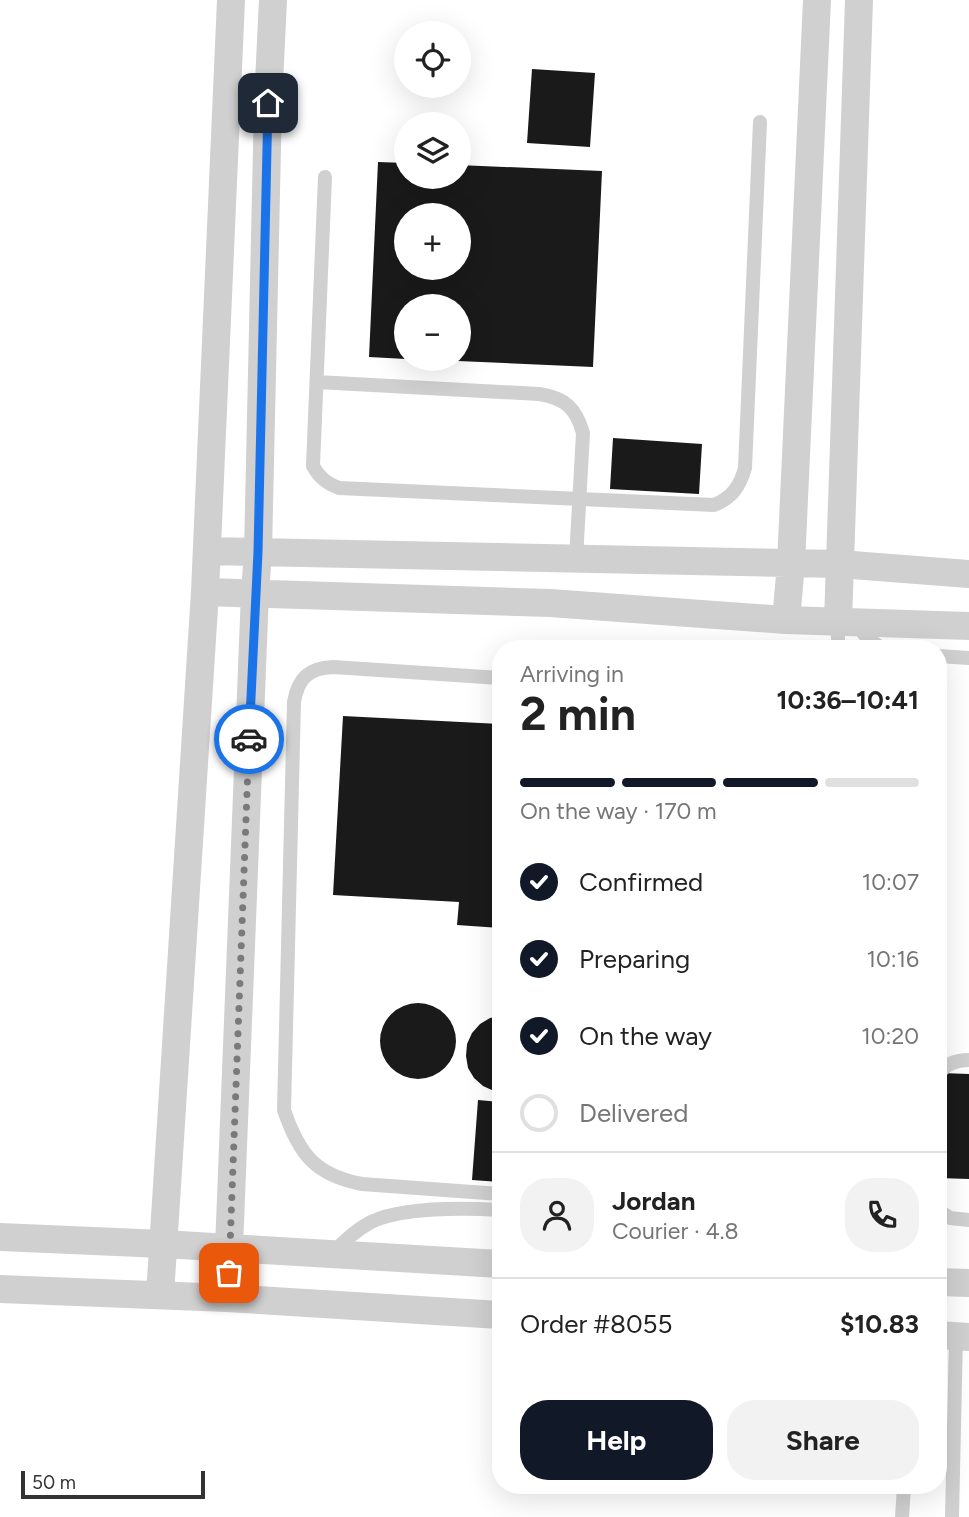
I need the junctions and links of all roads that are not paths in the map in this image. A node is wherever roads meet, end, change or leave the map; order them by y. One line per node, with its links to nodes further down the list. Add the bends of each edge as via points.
1 (231, 0): 5 (street)
2 (273, 0): 6 (street)
3 (817, 0): 14 (street)
4 (859, 0): 15 (street)
5 (227, 100): 6 (street); 11 (street)
6 (268, 103): 12 (street)
7 (760, 122): 10 (lane, via 746,468 737,490 714,505)
8 (325, 177): 9 (lane)
9 (317, 382): 10 (lane, via 552,396 580,420); 10 (lane, via 313,466 331,485)
10 (579, 499): 13 (lane)
11 (207, 551): 12 (street); 17 (street)
12 (258, 552): 13 (street); 18 (street)
13 (576, 559): 14 (street)
14 (791, 564): 15 (street); 19 (street)
15 (839, 564): 16 (street); 21 (street)
16 (969, 574)
17 (205, 593): 18 (street); 35 (street)
18 (255, 593): 19 (street, via 550,603); 36 (street)
19 (786, 620): 21 (street)
20 (969, 626): 21 (street)
21 (844, 631): 22 (lane)
22 (870, 640)
23 (947, 657): 24 (lane)
24 (969, 658)
25 (492, 677): 28 (lane, via 321,668 302,680 294,702 284,1110 297,1143 330,1175 362,1184)
26 (969, 1060): 27 (lane)
27 (947, 1065)
28 (418, 1188): 29 (lane); 31 (lane)
29 (492, 1193)
30 (492, 1209): 31 (lane)
31 (417, 1212): 37 (lane, via 372,1222)
32 (947, 1216): 33 (lane)
33 (969, 1220)
34 (0, 1237): 35 (street)
35 (163, 1244): 36 (street); 42 (street)
36 (230, 1248): 37 (street); 43 (street)
37 (332, 1254): 38 (street)
38 (492, 1264)
39 (947, 1282): 40 (street)
40 (969, 1283)
41 (0, 1289): 42 (street)
42 (160, 1295): 43 (street)
43 (227, 1298): 44 (street)
44 (492, 1314)
45 (954, 1336): 48 (lane)
46 (903, 1494): 47 (lane)
47 (902, 1517)
48 (952, 1517)

